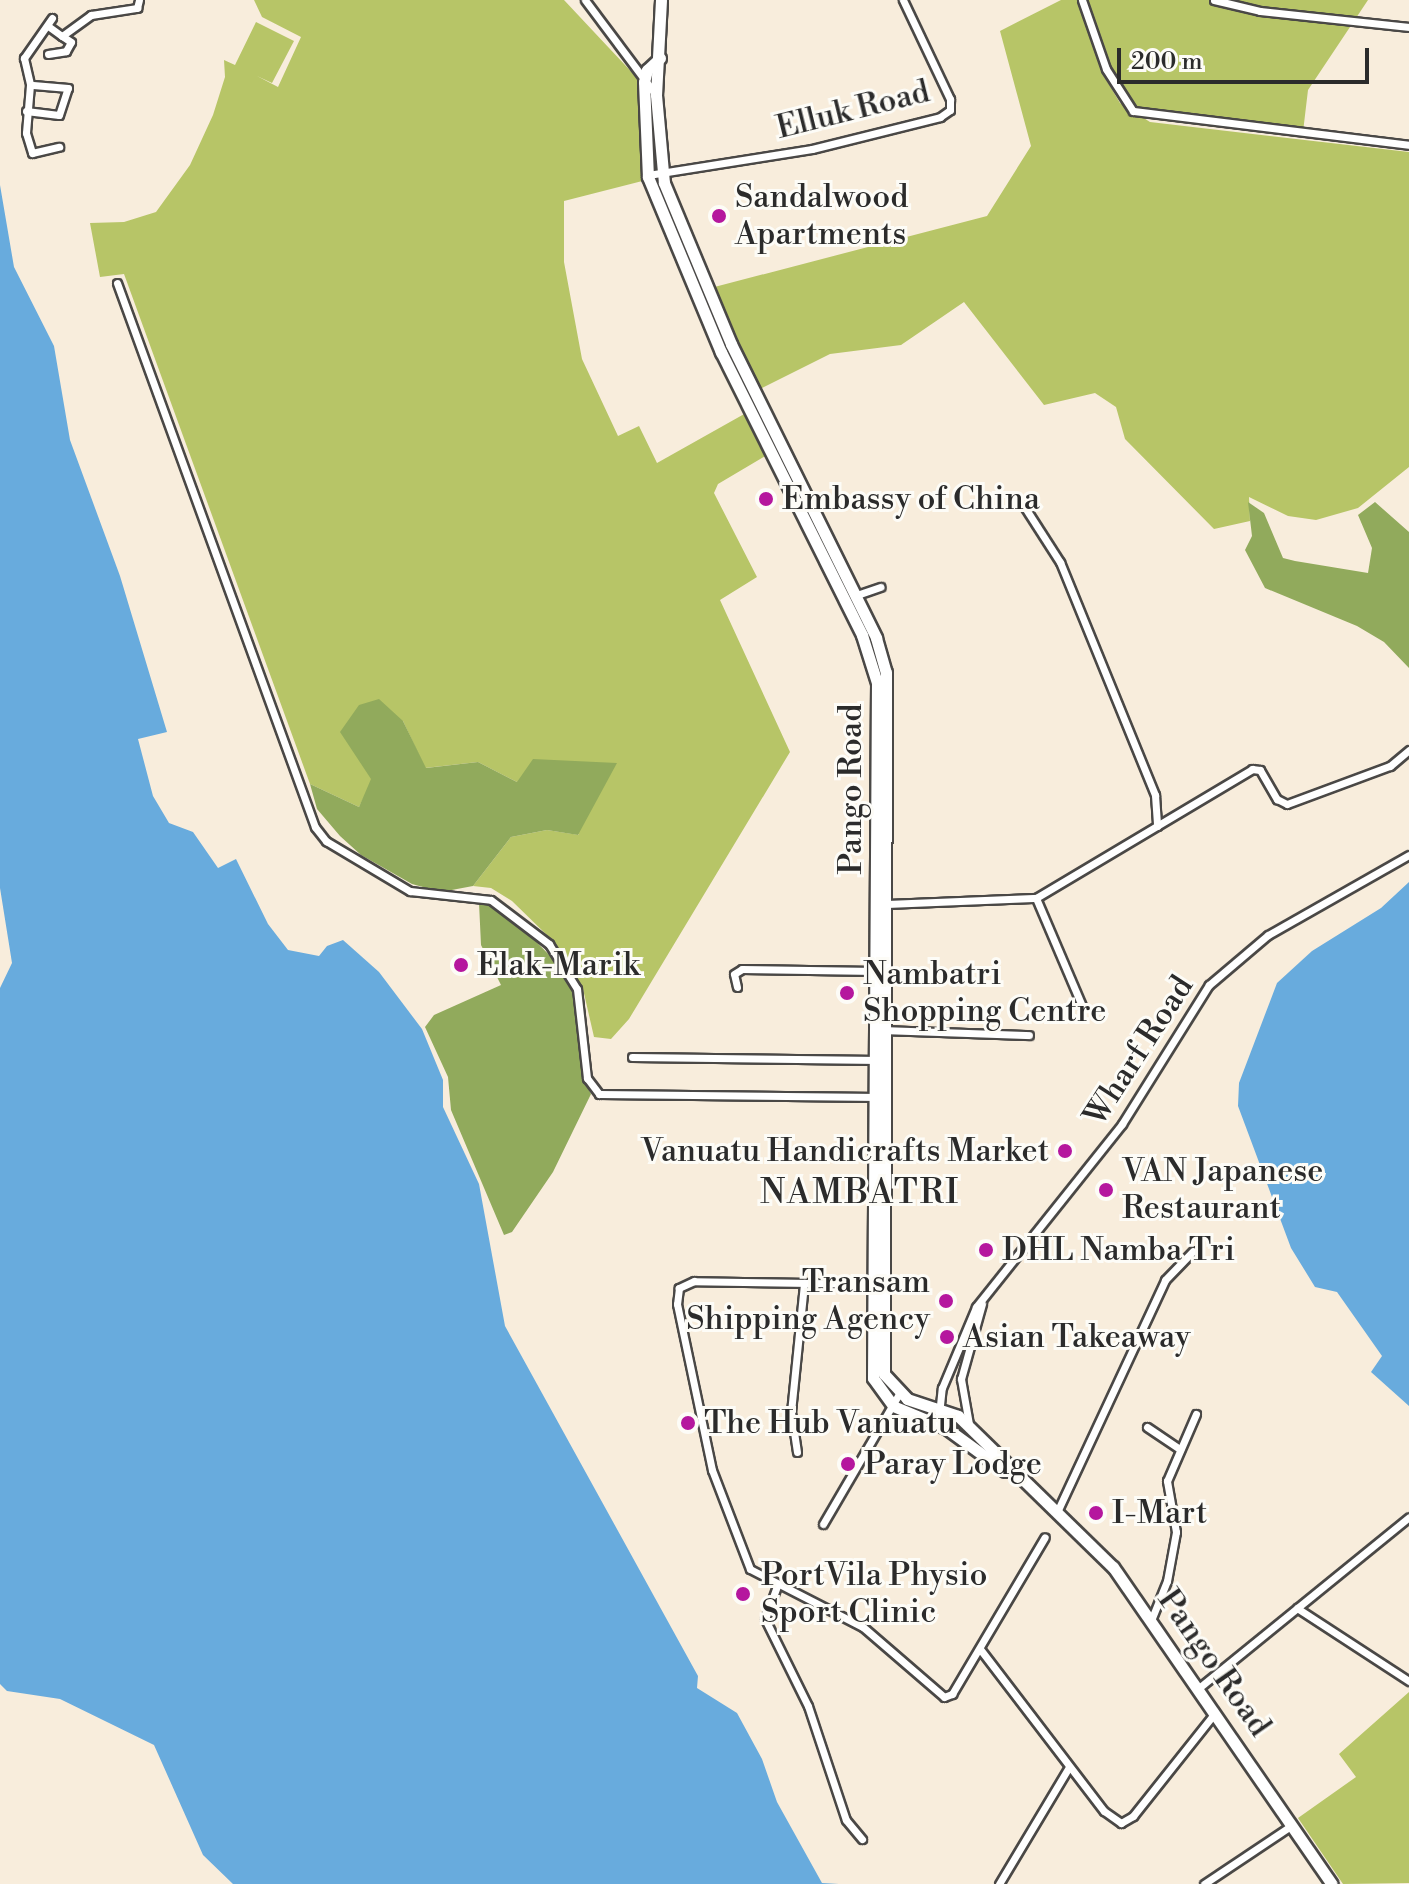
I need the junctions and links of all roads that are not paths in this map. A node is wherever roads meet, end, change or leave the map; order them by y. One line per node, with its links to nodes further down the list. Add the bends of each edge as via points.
1 (139, 0): 8 (street, via 137,8 91,15)
2 (585, 0): 11 (street)
3 (661, 0): 10 (street, Pango Road)
4 (903, 0): 17 (street, Elluk Road, via 950,99 950,110 940,117 812,149)
5 (1082, 0): 15 (street, via 1106,69 1133,111)
6 (1214, 0): 7 (street, via 1260,11)
7 (1409, 27)
8 (62, 36): 9 (street, via 71,42 66,51); 12 (street, via 50,22 24,58)
9 (48, 54)
10 (660, 58): 11 (street, via 647,70); 13 (street, Pango Road)
11 (644, 82): 13 (street); 18 (street, Pango Road)
12 (30, 85): 14 (street); 14 (street, via 68,88 59,115)
13 (656, 95): 17 (street, Pango Road)
14 (26, 111): 16 (street, via 32,153)
15 (1409, 145)
16 (59, 147)
17 (661, 171): 18 (street, Elluk Road); 22 (street, Pango Road, via 731,344)
18 (648, 175): 22 (street, Pango Road, via 721,352)
19 (117, 283): 37 (street, via 315,827 326,841 410,891 491,900 549,944 577,989 587,1078 599,1094)
20 (1024, 506): 24 (street, via 1060,562 1155,795)
21 (880, 587): 22 (street)
22 (851, 599): 27 (street, Pango Road, via 886,672)
23 (1409, 750): 24 (street, via 1390,766 1287,804 1277,799 1255,768 1221,783)
24 (1157, 827): 26 (street)
25 (1409, 855): 41 (street, Wharf Road, via 1268,935 1225,970 1193,1006 1122,1124)
26 (1036, 898): 27 (street); 31 (street)
27 (881, 904): 28 (street, Pango Road); 29 (street, Pango Road)
28 (873, 971): 29 (street); 30 (street, via 742,969 734,974); 35 (street, Pango Road)
29 (886, 971): 32 (street, Pango Road)
30 (737, 987)
31 (1082, 1006)
32 (885, 1030): 33 (street); 35 (street, Pango Road)
33 (1029, 1035)
34 (632, 1057): 35 (street)
35 (878, 1060): 36 (street, Pango Road); 37 (street, Pango Road)
36 (885, 1096): 37 (street); 40 (street, Pango Road)
37 (871, 1097): 40 (street, Pango Road)
38 (1193, 1251): 52 (street, via 1165,1280)
39 (804, 1283): 40 (street); 50 (street, via 791,1412); 56 (street, via 688,1281 677,1295 720,1502 750,1569)
40 (878, 1285): 42 (street, Pango Road, via 884,1374); 43 (street, Pango Road, via 873,1378)
41 (987, 1291): 44 (street, Wharf Road, via 963,1331); 45 (street, Wharf Road, via 963,1360)
42 (899, 1394): 43 (street); 44 (street, Pango Road)
43 (893, 1406): 47 (street, Pango Road); 54 (street)
44 (937, 1406): 45 (street, Pango Road); 47 (street, Wharf Road)
45 (960, 1411): 47 (street); 51 (street, Pango Road)
46 (1196, 1414): 49 (street)
47 (940, 1425): 51 (street, Pango Road)
48 (1147, 1427): 49 (street)
49 (1180, 1449): 58 (street, via 1167,1481 1176,1532 1167,1581)
50 (797, 1452)
51 (1031, 1489): 52 (street, Pango Road)
52 (1057, 1512): 58 (street, Pango Road, via 1113,1567)
53 (1409, 1517): 57 (street)
54 (823, 1524)
55 (1045, 1537): 59 (street)
56 (777, 1586): 59 (street, via 863,1627 944,1697 952,1694); 65 (street, via 765,1619 808,1706 846,1820)
57 (1297, 1608): 60 (street); 61 (street)
58 (1152, 1618): 61 (street, Pango Road)
59 (980, 1649): 63 (street)
60 (1409, 1681)
61 (1200, 1687): 62 (street, Pango Road)
62 (1217, 1711): 63 (street, via 1127,1821 1113,1820); 64 (street, Pango Road)
63 (1069, 1767): 66 (street)
64 (1292, 1825): 67 (street); 68 (street, Pango Road)
65 (862, 1839)
66 (999, 1884)
67 (1204, 1884)
68 (1332, 1884)

